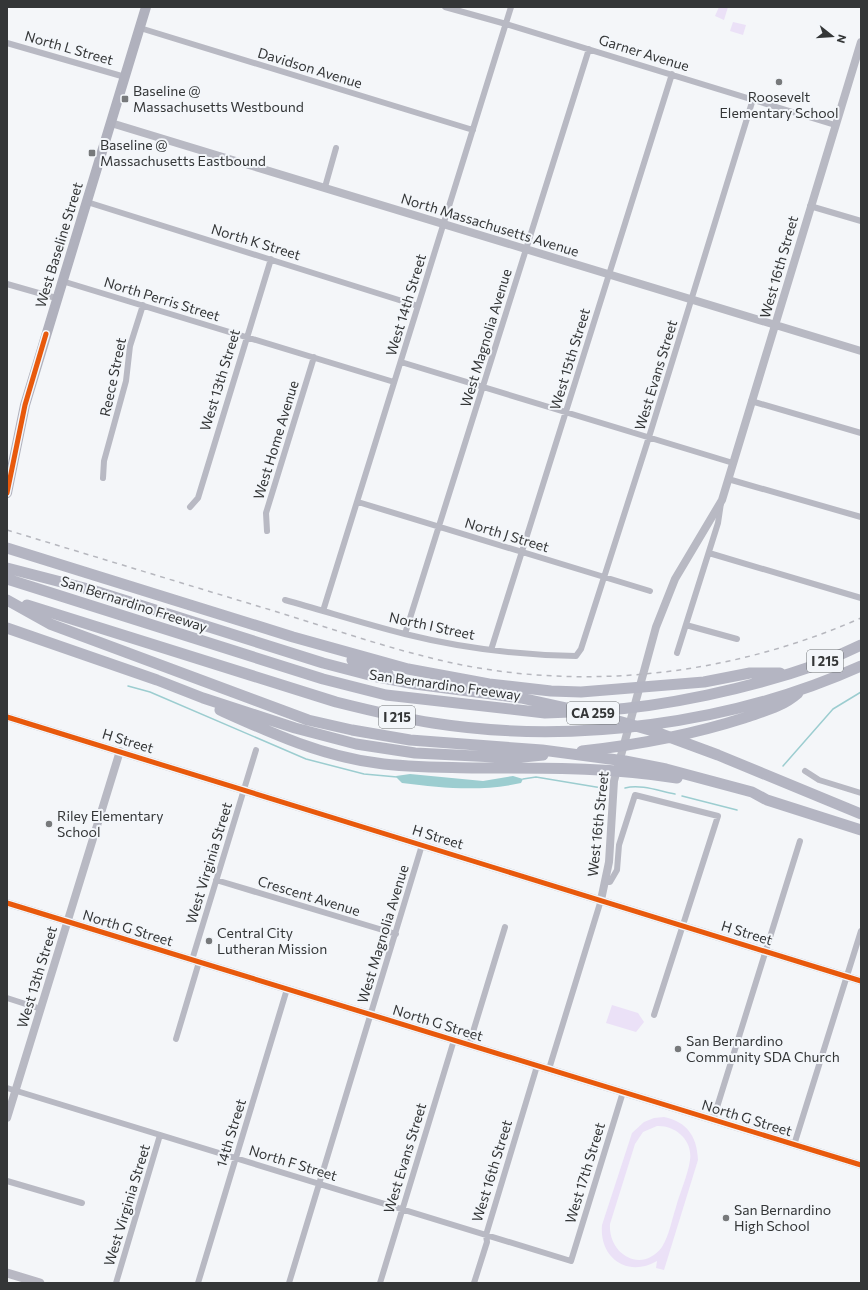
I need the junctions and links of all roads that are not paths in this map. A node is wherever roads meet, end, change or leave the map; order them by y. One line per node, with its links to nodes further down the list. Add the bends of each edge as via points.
1 (146, 7): 5 (main road, West Baseline Street)
2 (445, 7): 4 (street, Garner Avenue)
3 (512, 7): 4 (street, West 14th Street)
4 (506, 24): 8 (street, Garner Avenue); 15 (street, West 14th Street)
5 (140, 28): 11 (main road, West Baseline Street); 15 (street, Davidson Avenue)
6 (861, 42): 9 (street, West 16th Street)
7 (7, 43): 11 (street, North L Street)
8 (589, 49): 10 (street, Garner Avenue); 22 (street, West Magnolia Avenue)
9 (859, 55): 14 (street, West 16th Street)
10 (672, 74): 12 (street, Garner Avenue); 24 (street, West 15th Street)
11 (125, 77): 13 (main road, West Baseline Street)
12 (753, 99): 14 (street, Garner Avenue); 28 (street, West Evans Street)
13 (111, 123): 17 (street, North Massachusetts Avenue); 18 (main road, West Baseline Street)
14 (835, 125): 19 (street, West 16th Street)
15 (473, 130): 21 (street, West 14th Street)
16 (336, 148): 17 (street)
17 (324, 187): 21 (street, North Massachusetts Avenue)
18 (87, 202): 23 (street, North K Street); 25 (main road, West Baseline Street)
19 (810, 206): 20 (street); 31 (street, West 16th Street)
20 (861, 221)
21 (444, 224): 22 (street, North Massachusetts Avenue); 30 (street, West 14th Street)
22 (526, 250): 24 (street, North Massachusetts Avenue); 37 (street, West Magnolia Avenue)
23 (271, 259): 30 (street, North K Street); 32 (street, West 13th Street)
24 (608, 274): 28 (street, North Massachusetts Avenue); 39 (street, West 15th Street)
25 (62, 280): 27 (main road, West Baseline Street); 29 (street, North Perris Street)
26 (7, 284): 27 (street)
27 (56, 298): 45 (main road, West Baseline Street, via 25,405)
28 (692, 299): 31 (street, North Massachusetts Avenue); 41 (street, West Evans Street)
29 (143, 305): 32 (street, North Perris Street); 43 (street, Reece Street, via 130,346 126,381 104,461)
30 (418, 306): 35 (street, West 14th Street)
31 (776, 325): 33 (street, North Massachusetts Avenue); 38 (street, West 16th Street)
32 (247, 337): 34 (street, North Perris Street); 48 (street, West 13th Street, via 198,498)
33 (861, 351)
34 (314, 357): 36 (street, North Perris Street); 51 (street, West Home Avenue, via 266,513)
35 (401, 362): 36 (street, West 14th Street); 37 (street)
36 (394, 382): 47 (street, West 14th Street)
37 (484, 387): 39 (street); 50 (street, West Magnolia Avenue)
38 (751, 401): 40 (street); 42 (street, West 16th Street)
39 (566, 412): 41 (street); 53 (street, West 15th Street)
40 (861, 433)
41 (649, 437): 42 (street); 56 (street, West Evans Street)
42 (733, 463): 44 (street, West 16th Street)
43 (102, 478)
44 (728, 479): 46 (street, West 16th Street); 49 (street)
45 (7, 493)
46 (722, 500): 54 (street, West 16th Street); 89 (street, West 16th Street, via 675,579 656,627 617,767)
47 (358, 502): 50 (street, North J Street); 62 (street, West 14th Street)
48 (190, 507)
49 (861, 517)
50 (439, 527): 53 (street, North J Street); 65 (street, West Magnolia Avenue)
51 (266, 531)
52 (7, 548): 66 (highway)
53 (521, 552): 56 (street, North J Street); 69 (street, West 15th Street)
54 (709, 553): 59 (street); 63 (street, West 16th Street)
55 (7, 568): 74 (highway, via 92,590 323,663)
56 (604, 577): 58 (street, North J Street); 71 (street, West Evans Street, via 581,649)
57 (7, 579): 73 (highway, San Bernardino Freeway / I 215, via 323,679 386,695 425,700 545,713 620,710 713,694)
58 (650, 591)
59 (861, 598)
60 (7, 599): 75 (highway, I 215, via 336,702 384,714 480,729 530,731 631,726 722,711); 83 (highway, via 50,624 308,720 410,740 542,750 624,761 752,792)
61 (285, 600): 62 (street, North I Street)
62 (323, 610): 65 (street, North I Street)
63 (686, 625): 67 (street); 70 (street, West 16th Street)
64 (7, 628): 76 (highway)
65 (405, 634): 69 (street, North I Street)
66 (293, 637): 73 (highway, via 422,672 489,684 551,691 589,692 704,682 750,673); 74 (highway)
67 (737, 639)
68 (861, 645): 73 (highway, San Bernardino Freeway / I 215)
69 (491, 650): 71 (street, North I Street, via 538,656)
70 (677, 653)
71 (576, 656)
72 (861, 666): 75 (highway, I 215)
73 (788, 674)
74 (415, 684): 84 (highway, CA 259, via 520,698 594,714 718,755)
75 (800, 691): 76 (highway, via 786,703 708,730 622,746 513,758 415,753 356,744 295,728)
76 (203, 698): 83 (highway, via 205,704 299,744 337,756 410,767 633,771)
77 (7, 717): 79 (street, H Street)
78 (256, 750): 81 (street, West Virginia Street)
79 (120, 751): 81 (street, H Street); 92 (street, West 13th Street)
80 (804, 771): 82 (street, via 819,780)
81 (244, 790): 87 (street, H Street); 88 (street, West Virginia Street)
82 (861, 793)
83 (767, 800): 85 (highway)
84 (861, 814)
85 (861, 830)
86 (800, 840): 97 (street)
87 (422, 845): 90 (street, H Street); 96 (street, West Magnolia Avenue)
88 (216, 880): 96 (street, Crescent Avenue); 98 (street, West Virginia Street)
89 (605, 882): 90 (street, West 16th Street); 93 (street, via 612,880 617,870 619,845 635,795 718,816)
90 (601, 900): 93 (street, H Street); 110 (street, West 16th Street)
91 (7, 903): 92 (street, North G Street)
92 (68, 922): 98 (street, North G Street); 103 (street, West 13th Street)
93 (684, 926): 97 (street, H Street); 105 (street)
94 (505, 927): 108 (street)
95 (861, 931): 99 (street)
96 (396, 934): 104 (street, West Magnolia Avenue)
97 (765, 951): 99 (street, H Street); 115 (street)
98 (196, 961): 101 (street, North G Street); 106 (street, West Virginia Street)
99 (847, 976): 100 (street, H Street); 117 (street)
100 (861, 981)
101 (287, 989): 104 (street, North G Street); 118 (street, 14th Street)
102 (7, 998): 103 (street)
103 (41, 1009): 112 (street, West 13th Street)
104 (371, 1015): 107 (street, North G Street); 121 (street, West Magnolia Avenue)
105 (654, 1015)
106 (176, 1039)
107 (454, 1040): 108 (street, North G Street); 123 (street, West Evans Street)
108 (469, 1045): 109 (street, North G Street)
109 (537, 1066): 110 (street, North G Street); 124 (street, West 16th Street)
110 (549, 1069): 113 (street, North G Street)
111 (7, 1088): 112 (street, North F Street)
112 (16, 1090): 114 (street, West 13th Street); 116 (street, North F Street)
113 (623, 1092): 115 (street, North G Street); 125 (street, West 17th Street)
114 (7, 1118)
115 (713, 1120): 117 (street, North G Street)
116 (160, 1135): 118 (street, North F Street); 128 (street, West Virginia Street)
117 (794, 1145): 119 (street, North G Street)
118 (236, 1158): 121 (street, North F Street); 129 (street, 14th Street)
119 (861, 1165)
120 (7, 1181): 122 (street)
121 (319, 1184): 123 (street, North F Street); 130 (street, West Magnolia Avenue)
122 (82, 1203)
123 (402, 1209): 124 (street, North F Street); 131 (street, West Evans Street)
124 (486, 1235): 125 (street, North F Street); 132 (street, West 16th Street, via 487,1242)
125 (571, 1261)
126 (7, 1273): 127 (main road)
127 (40, 1283)
128 (116, 1283)
129 (198, 1283)
130 (289, 1283)
131 (380, 1283)
132 (474, 1283)

